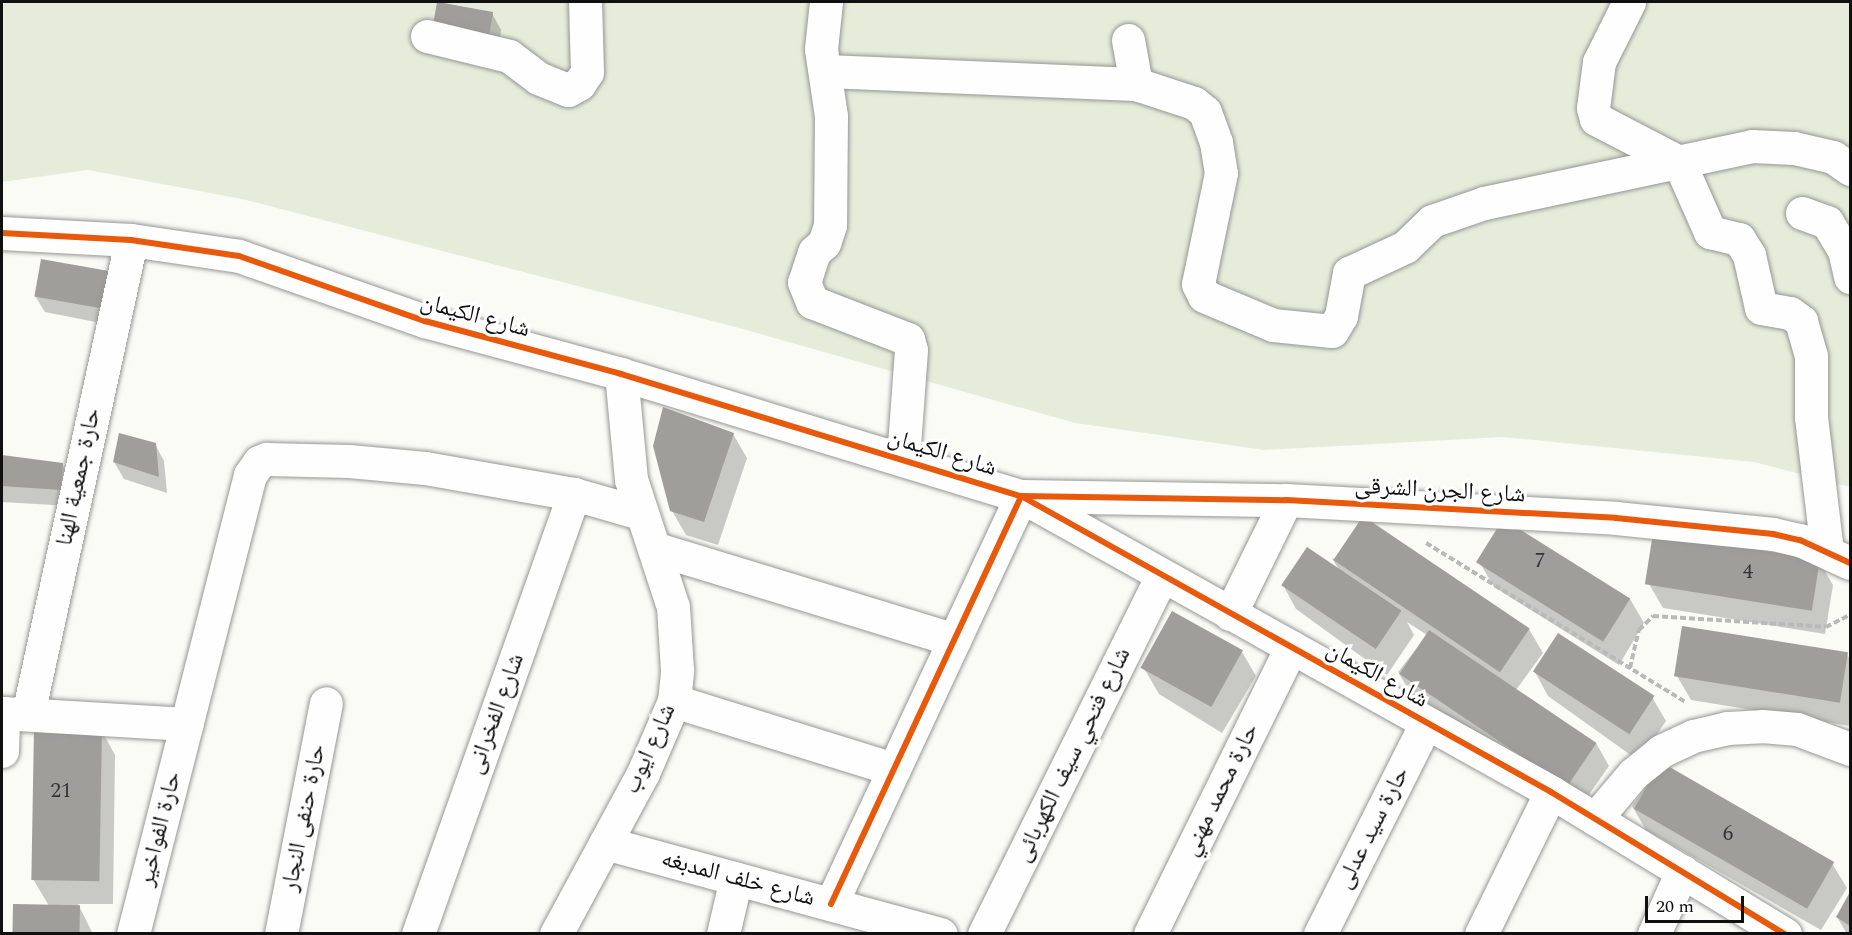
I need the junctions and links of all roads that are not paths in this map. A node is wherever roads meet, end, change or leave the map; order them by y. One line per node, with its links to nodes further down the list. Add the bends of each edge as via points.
1 (585, 2): 4 (street, via 587,72 579,84 568,90 538,78 509,56)
2 (826, 2): 6 (street, via 821,49)
3 (1629, 2): 8 (street, via 1599,62 1593,108 1596,119)
4 (427, 36)
5 (1128, 40): 7 (street)
6 (825, 71): 7 (street); 15 (street, via 831,116 830,225 824,243 813,252 804,282 812,303 908,339 911,350)
7 (1136, 84): 8 (street, via 1194,103 1205,112 1221,173 1198,284 1204,296 1273,325 1332,331 1341,316 1349,273 1405,247 1432,220 1484,203)
8 (1679, 162): 9 (street, via 1752,146 1833,157); 21 (street, via 1710,232 1739,239 1749,255 1761,308 1790,313 1801,321 1811,356 1811,417)
9 (1851, 169)
10 (1802, 213): 13 (street, via 1827,222 1844,250)
11 (2, 233): 12 (street, شارع الكيمان)
12 (130, 240): 14 (street, شارع الكيمان, via 239,256 425,321); 28 (street, حارة جمعية الهنا)
13 (1851, 277)
14 (621, 374): 15 (street, شارع الكيمان); 19 (street, شارع ايوب, via 625,444)
15 (903, 460): 17 (street, شارع الكيمان)
16 (574, 494): 19 (street); 30 (street, حارة الفواخير, via 425,468 349,461 259,462 250,475); 42 (street, شارع الفخرانى)
17 (1021, 496): 18 (street, شارع الجرن الشرقى); 22 (street, شارع الكيمان); 24 (street)
18 (1286, 500): 21 (street, شارع الجرن الشرقى, via 1616,518 1773,534); 23 (street)
19 (640, 513): 20 (street, شارع ايوب)
20 (654, 548): 24 (street); 26 (street, شارع ايوب, via 673,607 677,670)
21 (1839, 557)
22 (1161, 577): 23 (street, شارع الكيمان); 46 (street, شارع فتحي سيف الكهربائى)
23 (1230, 614): 25 (street, شارع الكيمان)
24 (954, 640): 33 (street)
25 (1291, 648): 29 (street, شارع الكيمان); 47 (street, حارة محمد مهني)
26 (674, 701): 33 (street); 36 (street, شارع ايوب, via 643,773)
27 (326, 703): 41 (street, حارة حنفى النجار)
28 (10, 713): 30 (street); 32 (street, حارة جمعية الهنا)
29 (1426, 723): 34 (street, شارع الكيمان); 48 (street, حارة سيد عدلى)
30 (187, 724): 40 (street, حارة الفواخير)
31 (1851, 749): 35 (street, via 1797,729 1727,728 1693,736 1661,751 1633,774)
32 (2, 751)
33 (894, 769): 39 (street)
34 (1551, 792): 35 (street, شارع الكيمان); 49 (street)
35 (1595, 819): 37 (street, شارع الكيمان)
36 (605, 843): 38 (street, شارع خلف المدبغه); 43 (street, شارع ايوب)
37 (1682, 871): 50 (street); 51 (street, شارع الكيمان)
38 (736, 878): 39 (street, شارع خلف المدبغه); 44 (street)
39 (831, 904): 45 (street, شارع خلف المدبغه)
40 (133, 933)
41 (281, 933)
42 (418, 933)
43 (556, 933)
44 (723, 933)
45 (941, 933)
46 (984, 933)
47 (1150, 933)
48 (1320, 933)
49 (1481, 933)
50 (1654, 933)
51 (1785, 933)

